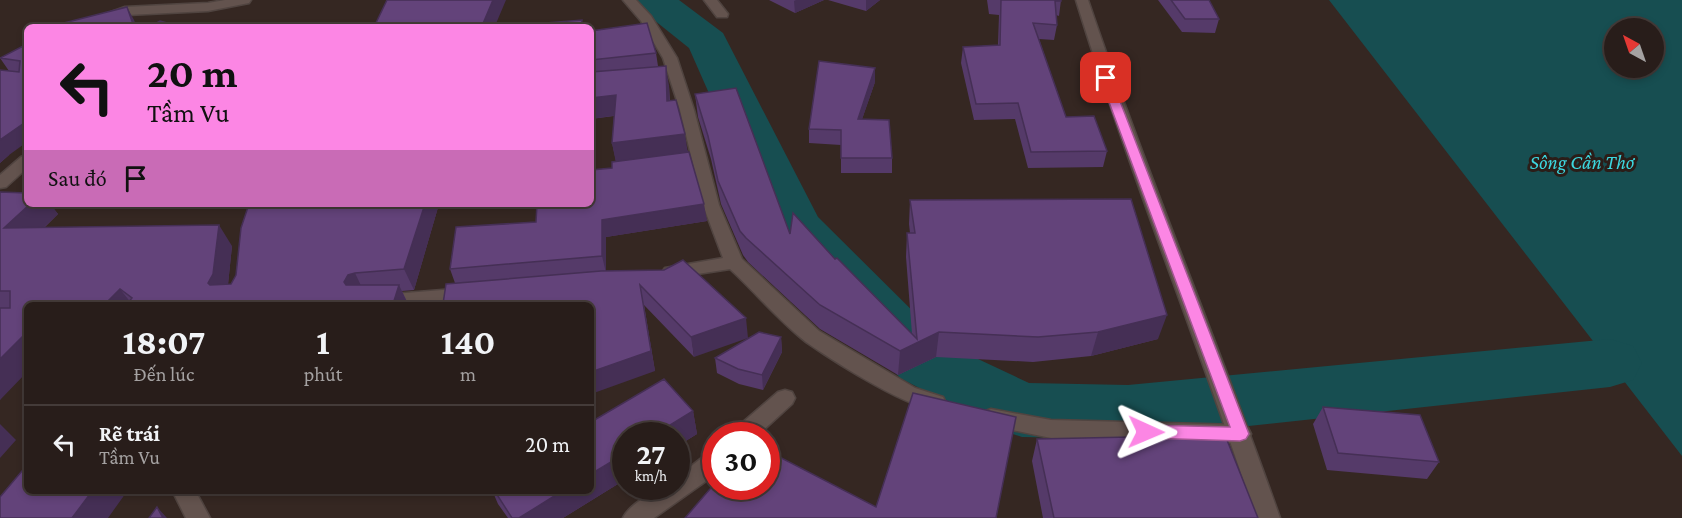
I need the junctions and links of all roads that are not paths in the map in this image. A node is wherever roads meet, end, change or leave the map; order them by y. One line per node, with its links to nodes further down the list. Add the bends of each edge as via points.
1 (245, 0): 6 (street, via 208,7 125,11)
2 (629, 0): 7 (street, via 670,58 671,78)
3 (710, 0): 5 (street)
4 (1082, 0): 19 (street, via 1106,78)
5 (722, 14)
6 (91, 24)
7 (701, 160): 9 (street); 11 (street, via 711,205)
8 (24, 163): 10 (street)
9 (679, 163)
10 (0, 183)
11 (734, 262): 12 (street); 16 (street, via 812,336 908,394)
12 (654, 274)
13 (483, 294): 14 (street)
14 (379, 302)
15 (785, 398): 18 (street)
16 (955, 410)
17 (976, 415): 19 (street, via 1051,429)
18 (758, 422)
19 (1240, 433): 24 (street)
20 (702, 472): 23 (street)
21 (185, 494): 22 (street)
22 (198, 518)
23 (635, 518)
24 (1268, 518)

